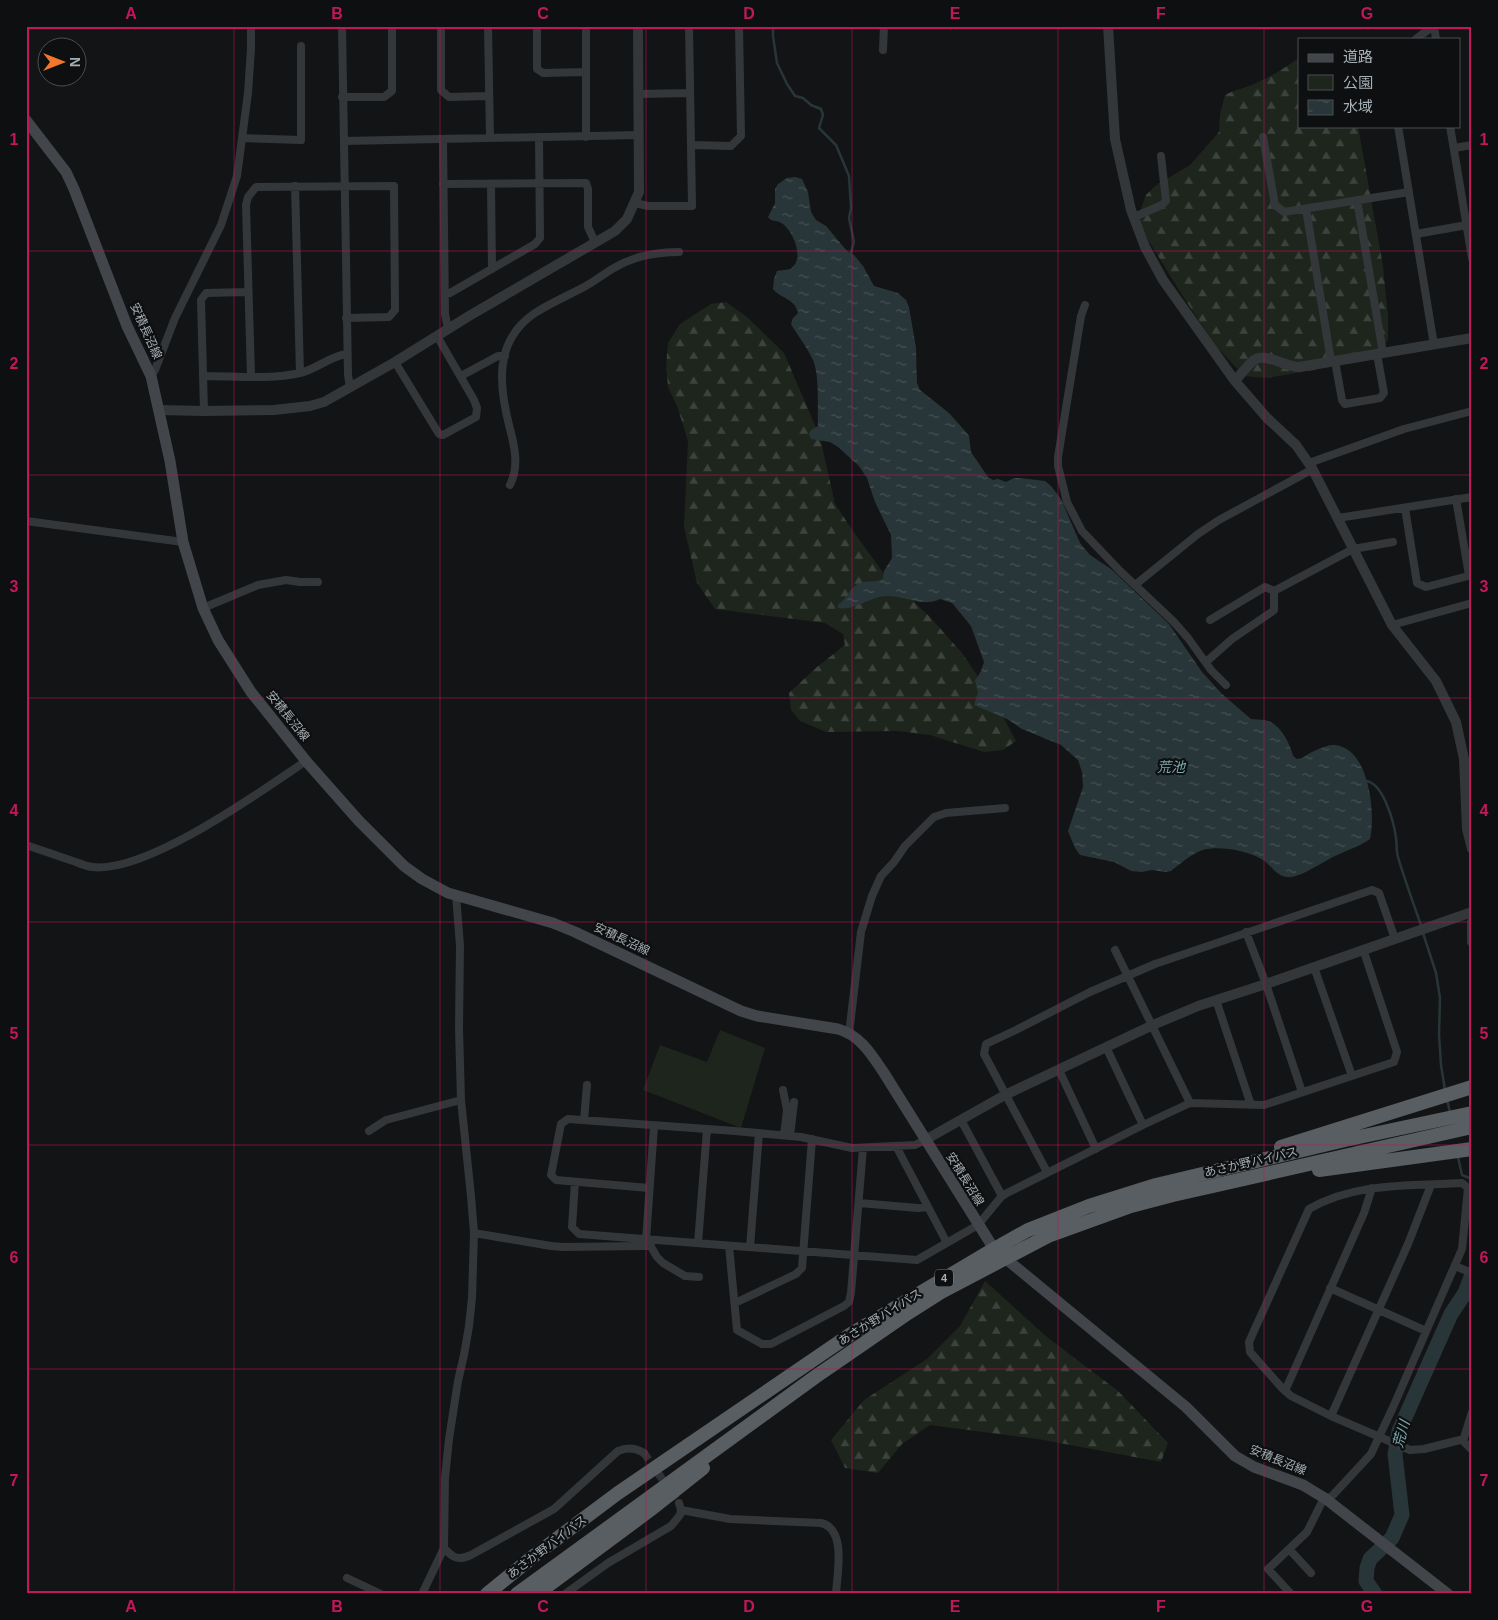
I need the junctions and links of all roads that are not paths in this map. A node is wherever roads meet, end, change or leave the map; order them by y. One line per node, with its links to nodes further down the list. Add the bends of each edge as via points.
1 (251, 26): 29 (street)
2 (342, 26): 21 (street)
3 (392, 26): 21 (street, via 392,91 384,97)
4 (441, 26): 20 (street, via 441,90 449,96)
5 (488, 26): 20 (street)
6 (537, 26): 17 (street, via 538,69 543,73)
7 (586, 26): 17 (street)
8 (638, 26): 19 (street)
9 (689, 26): 18 (street)
10 (739, 26): 34 (street, via 741,136 731,146)
11 (884, 26): 16 (street)
12 (1108, 26): 46 (street, via 1115,140)
13 (1433, 26): 14 (street)
14 (1417, 38)
15 (300, 46): 29 (street, via 301,140)
16 (883, 50)
17 (586, 72): 25 (street)
18 (690, 93): 19 (street); 34 (street)
19 (638, 94): 26 (street)
20 (489, 96): 30 (street)
21 (342, 98): 32 (street)
22 (27, 123): 67 (main road, 安積長沼線, via 66,172 127,326)
23 (1398, 128): 42 (street)
24 (1450, 128): 35 (street)
25 (586, 136): 26 (street); 27 (street)
26 (639, 136): 44 (street, via 640,186)
27 (539, 137): 30 (street); 38 (street)
28 (1263, 137): 45 (street, via 1275,207 1284,212)
29 (242, 138): 67 (street, via 238,170 221,225 175,318)
30 (490, 138): 31 (street)
31 (443, 139): 32 (street); 37 (street)
32 (344, 141): 41 (street)
33 (1472, 145): 35 (street)
34 (692, 146): 44 (street, via 692,206)
35 (1454, 148): 47 (street)
36 (1161, 156): 46 (street, via 1166,201)
37 (443, 184): 39 (street); 54 (street)
38 (539, 184): 39 (street); 49 (street, via 586,183 588,226); 52 (street, via 540,238)
39 (491, 185): 52 (street)
40 (295, 186): 41 (street); 53 (street, via 256,187 248,197); 66 (street)
41 (344, 186): 56 (street); 56 (street, via 394,186 395,190 395,310 388,317)
42 (1409, 192): 43 (street); 48 (street)
43 (1357, 200): 45 (street); 62 (street)
44 (635, 203): 49 (street, via 622,225)
45 (1306, 209): 64 (street)
46 (1134, 217): 71 (street, via 1145,247 1163,280)
47 (1467, 225): 48 (street); 51 (street)
48 (1416, 234): 60 (street)
49 (594, 242): 57 (street)
50 (680, 252): 63 (street, via 660,252 616,267 536,312 513,335)
51 (1472, 258)
52 (492, 269): 54 (street)
53 (248, 292): 68 (street, via 206,293 201,300); 69 (street)
54 (445, 294): 57 (street)
55 (1086, 305): 88 (street, via 1081,316 1058,466 1067,502 1082,532)
56 (346, 318): 61 (street)
57 (448, 329): 58 (street)
58 (437, 336): 65 (street); 70 (street)
59 (1472, 338): 60 (street)
60 (1434, 345): 62 (street)
61 (347, 354): 66 (street); 72 (street)
62 (1380, 354): 64 (street); 64 (street, via 1384,393 1380,398 1345,404)
63 (505, 356): 70 (street, via 498,356); 77 (street, via 502,395 516,460 516,473)
64 (1333, 361): 71 (street, via 1293,367 1260,357)
65 (395, 362): 70 (street, via 439,434 443,435 476,417 477,408); 72 (street)
66 (300, 373): 69 (street)
67 (151, 376): 73 (main road, 安積長沼線)
68 (203, 376): 69 (street); 74 (street)
69 (250, 376)
70 (461, 376)
71 (1235, 381): 76 (street, via 1296,445)
72 (350, 387): 74 (street, via 310,406)
73 (158, 410): 74 (street); 83 (main road, 安積長沼線)
74 (204, 411)
75 (1472, 411): 76 (street, via 1404,430)
76 (1311, 466): 81 (street); 88 (street, via 1198,534)
77 (510, 484)
78 (1472, 497): 79 (street)
79 (1456, 499): 80 (street); 86 (street)
80 (1405, 508): 81 (street); 86 (street, via 1417,583 1426,587)
81 (1338, 518): 85 (street)
82 (26, 521): 83 (street)
83 (183, 542): 91 (main road, 安積長沼線)
84 (1393, 542): 85 (street)
85 (1353, 549): 89 (street); 93 (street)
86 (1470, 575)
87 (318, 582): 91 (street, via 286,580 258,586)
88 (1135, 585): 94 (street, via 1173,621)
89 (1274, 590): 92 (street, via 1266,587); 94 (street, via 1274,610)
90 (1472, 603): 93 (street)
91 (203, 608): 96 (main road, 安積長沼線, via 218,640 251,692)
92 (1210, 620)
93 (1392, 625): 99 (street, via 1436,681 1456,722 1464,759 1467,829)
94 (1206, 662): 95 (street)
95 (1226, 685)
96 (306, 761): 98 (street, via 247,801 142,858 92,867); 100 (main road, 安積長沼線, via 404,866)
97 (1005, 808): 113 (street, via 934,817 881,876 861,932)
98 (26, 845)
99 (1472, 849)
100 (456, 895): 113 (main road, 安積長沼線, via 553,922 741,1011); 122 (street, via 460,946)
101 (1472, 912): 104 (street)
102 (1472, 922): 105 (street)
103 (1246, 932): 104 (street, via 1372,890 1379,893); 109 (street); 110 (street)
104 (1395, 939): 107 (street)
105 (1472, 942)
106 (1116, 950): 109 (street)
107 (1363, 950): 108 (street); 116 (street, via 1398,1054 1394,1062)
108 (1314, 967): 110 (street); 116 (street)
109 (1128, 976): 112 (street); 121 (street, via 986,1044 984,1054)
110 (1266, 984): 111 (street); 120 (street)
111 (1216, 1000): 112 (street); 125 (street)
112 (1152, 1025): 114 (street); 124 (street)
113 (849, 1034): 137 (main road, 安積長沼線, via 874,1058)
114 (1106, 1047): 115 (street); 129 (street)
115 (1059, 1070): 121 (street); 140 (street)
116 (1352, 1076): 120 (street)
117 (587, 1085): 127 (street)
118 (1472, 1086): 143 (highway, via 1230,1162)
119 (783, 1090): 135 (street)
120 (1302, 1092): 125 (street, via 1269,1104)
121 (1005, 1095): 128 (street); 142 (street)
122 (461, 1100): 133 (street, via 386,1120); 153 (street)
123 (794, 1102): 135 (street)
124 (1190, 1103): 125 (street); 129 (street)
125 (1251, 1105)
126 (1472, 1113): 143 (highway, あさか野バイパス / 4)
127 (584, 1120): 130 (street); 144 (street, via 568,1119 561,1124 551,1175 556,1180)
128 (961, 1120): 137 (street); 149 (street)
129 (1143, 1125): 140 (street)
130 (654, 1126): 132 (street); 146 (street)
131 (1472, 1127): 148 (highway, あさか野バイパス / 4)
132 (707, 1129): 134 (street); 155 (street)
133 (369, 1131)
134 (759, 1133): 135 (street); 158 (street)
135 (787, 1136): 136 (street)
136 (812, 1139): 139 (street); 159 (street)
137 (925, 1140): 138 (street, via 915,1145); 152 (main road, 安積長沼線)
138 (896, 1146): 139 (street); 151 (street)
139 (863, 1148): 150 (street)
140 (1096, 1149): 142 (street)
141 (1472, 1149): 148 (highway, via 1335,1167 1238,1187)
142 (1047, 1172): 149 (street)
143 (1210, 1172): 160 (highway, あさか野バイパス / 4, via 1089,1206 1028,1230)
144 (575, 1182): 146 (street); 154 (street, via 572,1227 579,1234)
145 (1431, 1185): 147 (street); 162 (street, via 1462,1183 1468,1188 1462,1249); 167 (street)
146 (650, 1188): 154 (street)
147 (1372, 1188): 165 (street); 169 (street, via 1323,1200 1308,1209 1249,1342 1250,1352)
148 (1199, 1189): 160 (highway, あさか野バイパス / 4, via 1087,1220)
149 (1002, 1196): 152 (street)
150 (859, 1203): 151 (street); 161 (street)
151 (928, 1207): 156 (street)
152 (978, 1225): 156 (street); 160 (main road, 安積長沼線)
153 (474, 1233): 154 (street, via 551,1246); 177 (street, via 471,1313 445,1478)
154 (650, 1242): 155 (street); 164 (street, via 663,1263 685,1276)
155 (698, 1243): 157 (street)
156 (947, 1243): 161 (street, via 917,1260)
157 (729, 1246): 158 (street); 166 (street)
158 (750, 1247): 159 (street)
159 (803, 1252): 161 (street); 166 (street, via 799,1272)
160 (999, 1253): 176 (main road, 安積長沼線, via 1186,1407 1235,1456 1254,1467 1303,1485); 181 (highway, あさか野バイパス / 4, via 757,1419); 184 (highway, あさか野バイパス / 4, via 851,1334 618,1493)
161 (855, 1255): 166 (street, via 849,1302 771,1344 762,1344 737,1330)
162 (1455, 1266): 163 (street); 168 (street)
163 (1472, 1273)
164 (699, 1277)
165 (1330, 1288): 167 (street); 169 (street)
166 (734, 1302)
167 (1379, 1310): 168 (street); 171 (street)
168 (1426, 1331): 172 (street)
169 (1285, 1391): 171 (street)
170 (1472, 1412): 173 (street)
171 (1331, 1416): 172 (street)
172 (1380, 1438): 173 (street, via 1410,1450); 176 (street, via 1368,1459)
173 (1462, 1441): 174 (street)
174 (1472, 1450)
175 (644, 1453): 177 (street, via 637,1449 618,1451 554,1509 471,1555 456,1558)
176 (1326, 1499): 178 (street, via 1307,1532); 188 (main road, 安積長沼線)
177 (444, 1548): 183 (street)
178 (1289, 1549): 179 (street); 187 (street, via 1268,1569)
179 (1311, 1573)
180 (346, 1578): 182 (street)
181 (527, 1592)
182 (381, 1594)
183 (422, 1594)
184 (487, 1594)
185 (565, 1594): 186 (street, via 608,1563 671,1526 679,1518 680,1506 730,1519 829,1525 838,1545)
186 (836, 1594)
187 (1291, 1594)
188 (1448, 1594)

